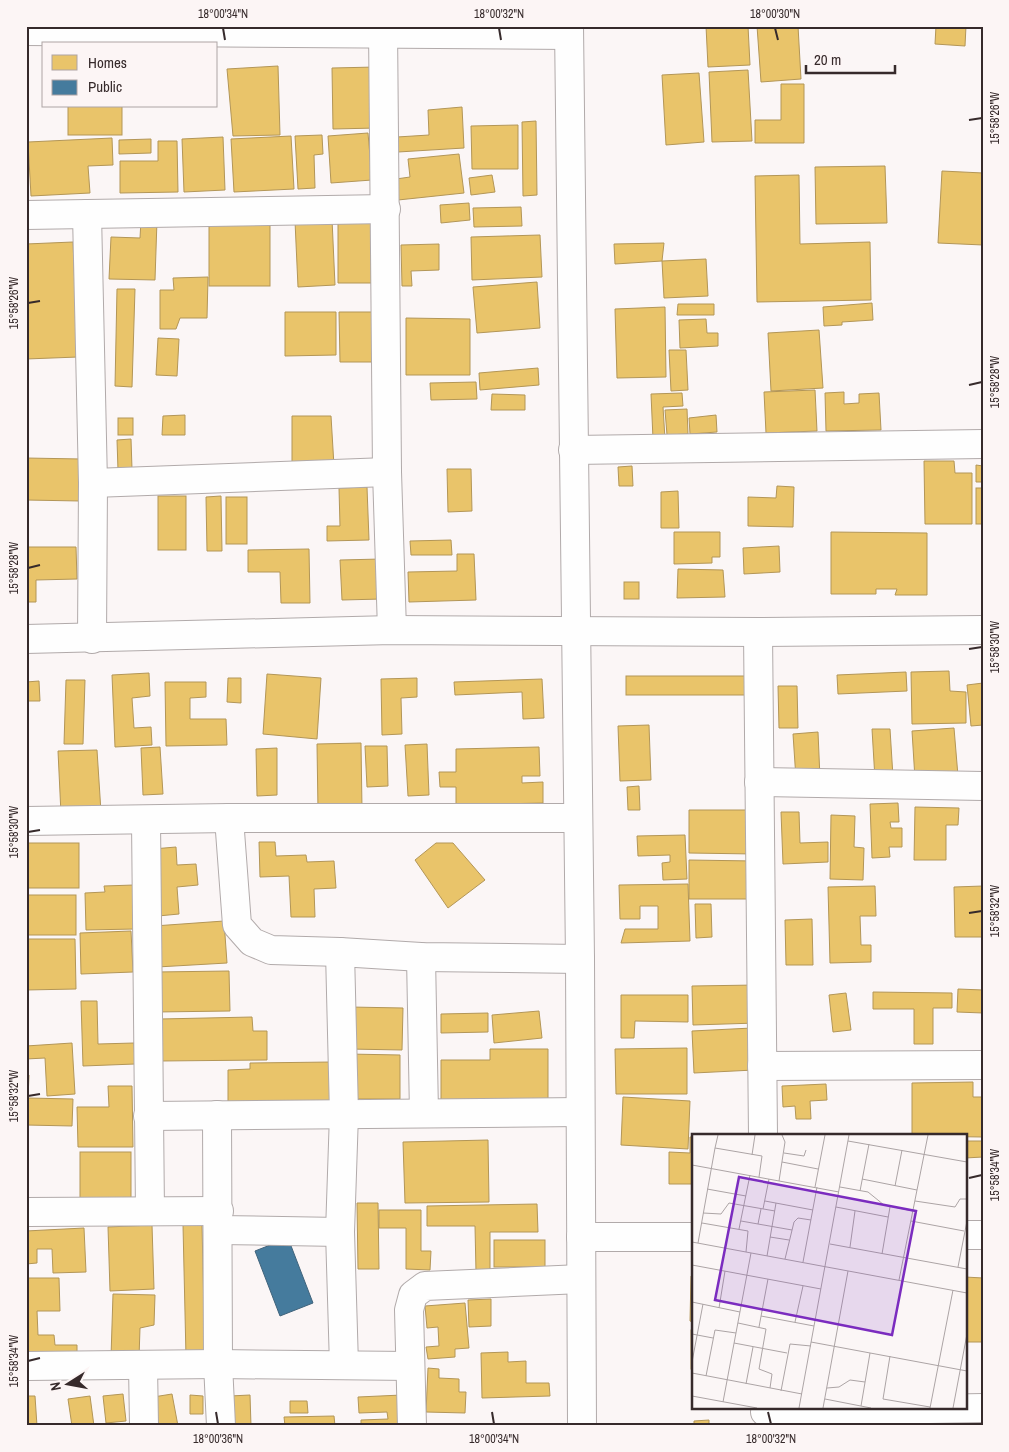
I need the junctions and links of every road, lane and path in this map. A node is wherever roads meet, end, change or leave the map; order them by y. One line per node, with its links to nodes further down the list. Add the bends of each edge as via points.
1 (86, 29): 2 (street); 3 (street)
2 (383, 30): 4 (street); 5 (street)
3 (26, 31)
4 (569, 31): 9 (street)
5 (386, 209): 6 (street); 10 (street)
6 (87, 214): 7 (street); 11 (street)
7 (26, 215)
8 (983, 444): 9 (street)
9 (573, 450): 14 (street)
10 (387, 472): 11 (street); 12 (street)
11 (93, 482): 17 (street)
12 (392, 630): 14 (street); 17 (street)
13 (983, 630): 15 (street)
14 (576, 631): 15 (street); 21 (street)
15 (758, 632): 18 (street)
16 (26, 639): 17 (street)
17 (92, 639)
18 (759, 782): 19 (street); 28 (street)
19 (983, 786)
20 (230, 818): 21 (street); 22 (street); 24 (street, via 237,925 252,942 271,950)
21 (576, 818): 26 (street)
22 (146, 820): 23 (street); 33 (street)
23 (26, 821)
24 (340, 952): 25 (street); 31 (street)
25 (421, 957): 26 (street); 30 (street)
26 (580, 959): 29 (street)
27 (983, 1065): 28 (street)
28 (762, 1066): 34 (street)
29 (580, 1112): 30 (street); 41 (street)
30 (424, 1113): 31 (street)
31 (344, 1114): 32 (street); 38 (street)
32 (217, 1115): 33 (street); 37 (street)
33 (148, 1116): 35 (street)
34 (763, 1134)
35 (150, 1211): 36 (street); 37 (street)
36 (26, 1212)
37 (218, 1220): 38 (street); 44 (street)
38 (340, 1232): 46 (street)
39 (966, 1235): 40 (street)
40 (983, 1235)
41 (582, 1237): 42 (street); 43 (street)
42 (692, 1237)
43 (581, 1279): 48 (street, via 425,1286 413,1295 409,1310); 56 (street)
44 (218, 1364): 45 (street); 46 (street); 54 (street)
45 (143, 1365): 47 (street); 53 (street)
46 (344, 1365): 48 (street)
47 (26, 1366)
48 (410, 1366): 55 (street)
49 (983, 1408): 50 (street)
50 (966, 1409)
51 (921, 1410): 52 (street)
52 (765, 1415)
53 (144, 1426)
54 (221, 1426)
55 (412, 1426)
56 (582, 1426)

